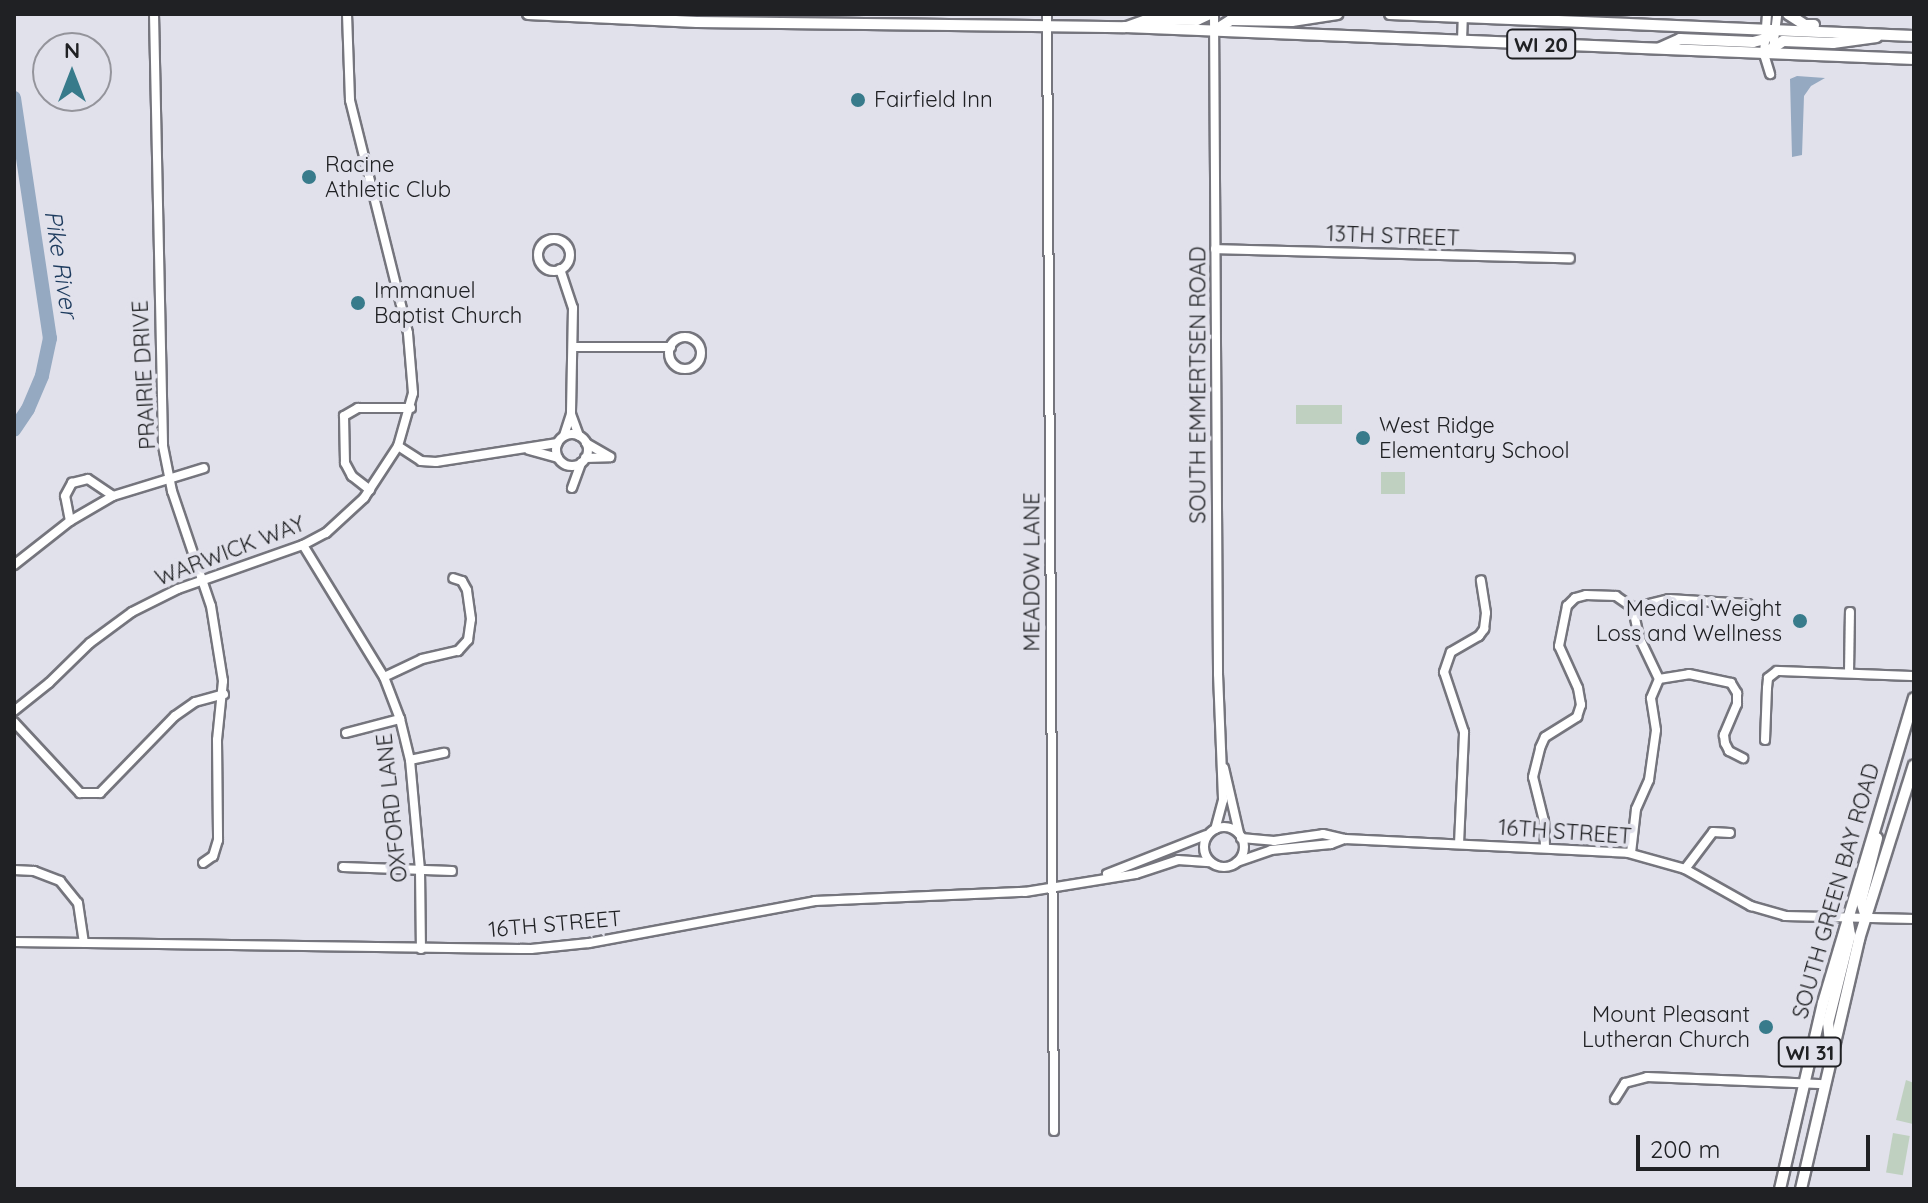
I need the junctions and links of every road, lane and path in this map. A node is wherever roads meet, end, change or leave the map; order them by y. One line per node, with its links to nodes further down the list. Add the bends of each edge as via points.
1 (154, 14): 37 (street, PRAIRIE DRIVE, via 160,392)
2 (347, 14): 26 (street, WARWICK WAY, via 350,100 405,311 413,375)
3 (528, 14): 13 (main road, WI 20)
4 (1047, 14): 13 (street, MEADOW LANE)
5 (1212, 14): 12 (main road, via 1197,20 1149,19); 14 (street, SOUTH EMMERTSEN ROAD)
6 (1337, 14): 14 (main road, via 1292,21 1231,20)
7 (1390, 14): 11 (main road, WI 20)
8 (1767, 14): 18 (street)
9 (1777, 14): 18 (street)
10 (1788, 14): 15 (main road, via 1805,25)
11 (1463, 16): 17 (street); 18 (main road, WI 20)
12 (1125, 27): 13 (main road, WI 20); 14 (main road, WI 20)
13 (1047, 28): 82 (street, MEADOW LANE)
14 (1214, 31): 17 (main road, WI 20); 21 (street, SOUTH EMMERTSEN ROAD)
15 (1890, 34): 16 (main road, WI 20); 18 (main road, WI 20)
16 (1914, 36)
17 (1462, 41): 18 (main road, WI 20, via 1659,49)
18 (1769, 41): 19 (main road, WI 20); 20 (street)
19 (1914, 59)
20 (1770, 74)
21 (1215, 249): 22 (street, 13TH STREET); 61 (street, SOUTH EMMERTSEN ROAD)
22 (1570, 258)
23 (560, 269): 24 (street, via 573,308)
24 (573, 347): 25 (street); 27 (street)
25 (671, 347)
26 (411, 408): 31 (street, WARWICK WAY); 38 (street, via 358,408 344,416 345,463)
27 (571, 414): 28 (street); 29 (street)
28 (579, 436): 29 (street); 30 (street)
29 (561, 439): 32 (street); 33 (street)
30 (586, 443): 34 (street); 34 (street, via 610,457)
31 (398, 446): 32 (street, via 428,462); 38 (street, WARWICK WAY)
32 (529, 450): 33 (street)
33 (558, 458): 35 (street)
34 (583, 460): 35 (street); 35 (street, via 572,488)
35 (566, 465)
36 (204, 468): 37 (street)
37 (169, 477): 39 (street); 44 (street, PRAIRIE DRIVE)
38 (370, 490): 41 (street, WARWICK WAY, via 346,517)
39 (113, 496): 40 (street); 40 (street, via 88,479 72,483 65,496)
40 (70, 521): 42 (street)
41 (303, 545): 44 (street, WARWICK WAY); 51 (street, OXFORD LANE)
42 (14, 565)
43 (453, 578): 51 (street, via 467,590 468,640 458,651 422,659)
44 (203, 580): 53 (street, PRAIRIE DRIVE); 55 (street, WARWICK WAY, via 110,627)
45 (1481, 580): 70 (street, via 1484,629 1451,652 1444,672 1464,732)
46 (1748, 604): 47 (street, via 1669,599)
47 (1633, 608): 52 (street, via 1639,637); 71 (street, via 1616,596 1575,598 1562,614 1559,646 1581,705 1574,719 1545,737 1533,777)
48 (1850, 612): 49 (street)
49 (1849, 673): 50 (street); 59 (street, via 1777,671 1768,678)
50 (1914, 676)
51 (384, 677): 56 (street, OXFORD LANE)
52 (1659, 679): 62 (street, via 1689,674 1731,683 1737,704 1725,743); 72 (street, via 1651,698 1656,730 1649,776 1636,809)
53 (224, 694): 57 (street, via 195,702 175,716 100,793 80,793); 74 (street, PRAIRIE DRIVE, via 217,740 218,840 213,856)
54 (1914, 698): 65 (main road, SOUTH GREEN BAY ROAD / WI 31)
55 (14, 711)
56 (400, 719): 58 (street); 63 (street, OXFORD LANE)
57 (14, 722)
58 (346, 733)
59 (1765, 740)
60 (444, 753): 63 (street)
61 (1221, 755): 66 (street, SOUTH EMMERTSEN ROAD, via 1223,800); 68 (street, SOUTH EMMERTSEN ROAD)
62 (1743, 758)
63 (410, 760): 79 (street, OXFORD LANE)
64 (1914, 765): 84 (main road, SOUTH GREEN BAY ROAD / WI 31)
65 (1877, 820): 83 (main road, SOUTH GREEN BAY ROAD / WI 31); 84 (main road, via 1874,858 1861,901)
66 (1212, 831): 68 (street, 16TH STREET, via 1228,827); 73 (street, via 1204,851); 81 (street, 16TH STREET)
67 (1730, 833): 77 (street, via 1713,832)
68 (1240, 836): 69 (street, 16TH STREET, via 1274,841 1323,834); 75 (street, via 1243,853)
69 (1345, 839): 70 (street, 16TH STREET); 75 (street, 16TH STREET, via 1271,850)
70 (1459, 844): 71 (street, 16TH STREET)
71 (1545, 847): 72 (street, 16TH STREET)
72 (1631, 853): 77 (street, 16TH STREET)
73 (1210, 862): 75 (street, 16TH STREET, via 1222,868); 81 (street, 16TH STREET, via 1178,860 1136,874)
74 (203, 863)
75 (1237, 863)
76 (343, 867): 79 (street)
77 (1685, 869): 83 (street, 16TH STREET, via 1769,912)
78 (14, 870): 87 (street, via 60,881 78,903)
79 (420, 870): 80 (street); 88 (street, OXFORD LANE)
80 (452, 871)
81 (1095, 879): 82 (street, 16TH STREET)
82 (1052, 888): 88 (street, 16TH STREET, via 815,901 531,949); 93 (street, MEADOW LANE)
83 (1848, 916): 84 (street, 16TH STREET); 89 (main road, via 1850,935 1828,1023); 90 (main road, SOUTH GREEN BAY ROAD / WI 31)
84 (1866, 917): 85 (street, 16TH STREET); 89 (main road, SOUTH GREEN BAY ROAD / WI 31)
85 (1914, 919)
86 (14, 942): 87 (street, 16TH STREET)
87 (84, 943): 88 (street, 16TH STREET)
88 (421, 949)
89 (1831, 1056): 91 (main road, SOUTH GREEN BAY ROAD / WI 31)
90 (1802, 1083): 91 (street); 92 (street, via 1647,1077 1625,1083); 94 (main road, SOUTH GREEN BAY ROAD / WI 31)
91 (1825, 1084): 95 (main road, SOUTH GREEN BAY ROAD / WI 31)
92 (1615, 1099)
93 (1054, 1131)
94 (1780, 1189)
95 (1801, 1189)

